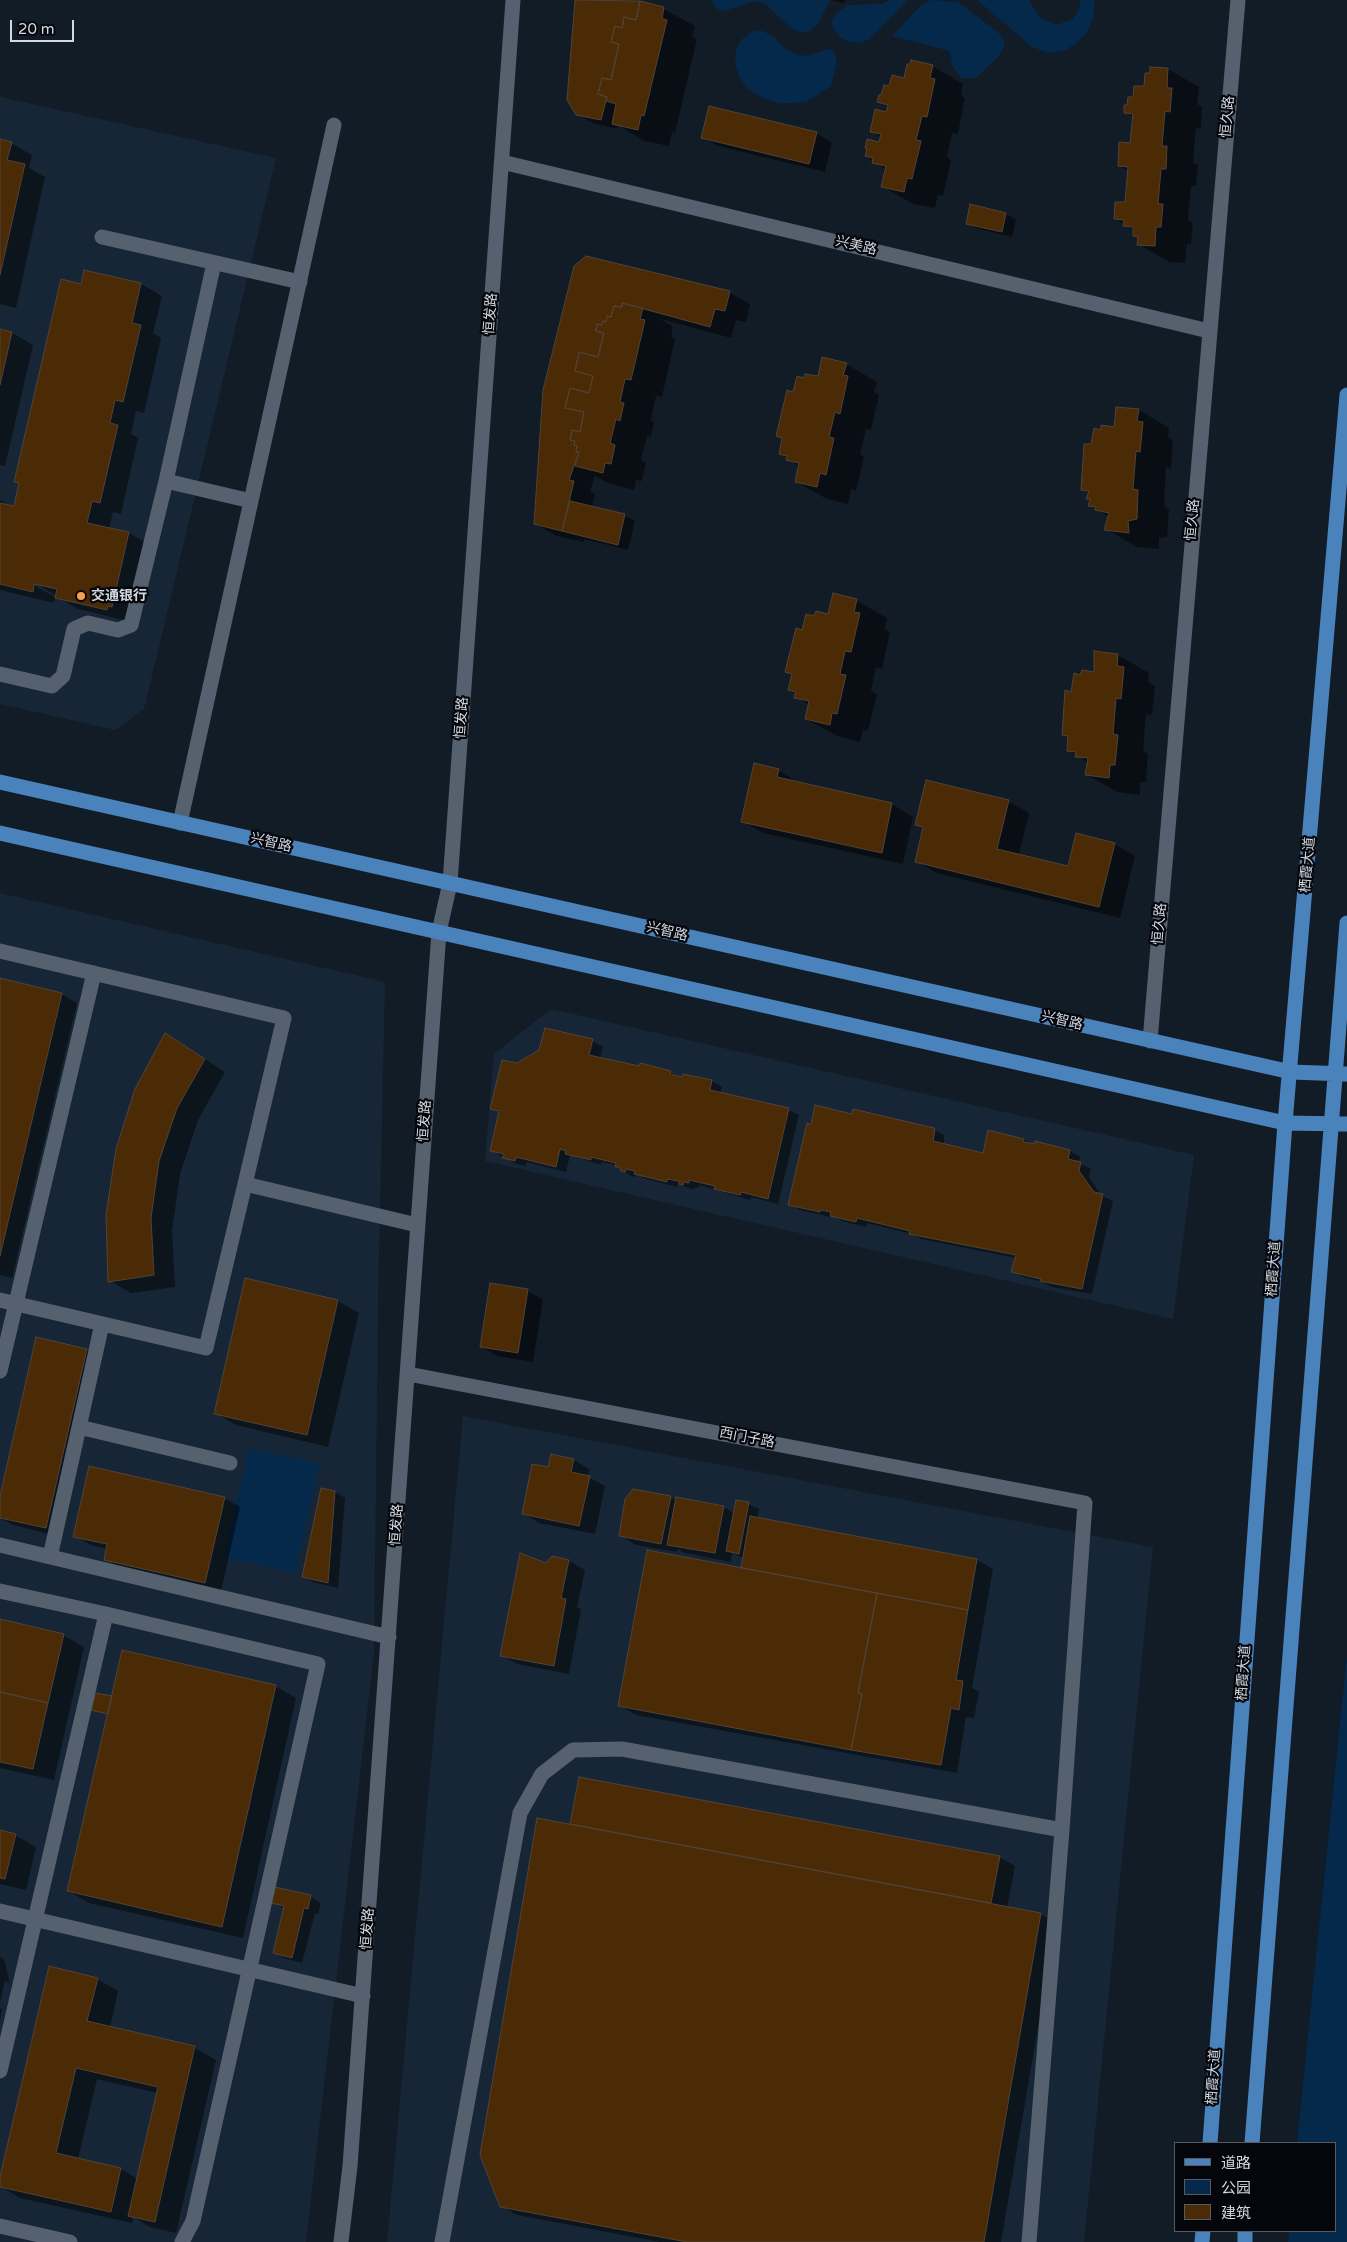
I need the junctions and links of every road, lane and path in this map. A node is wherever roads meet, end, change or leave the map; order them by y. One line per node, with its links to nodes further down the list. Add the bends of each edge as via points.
1 (513, 0): 4 (street, 恒发路)
2 (1238, 0): 8 (street, 恒久路)
3 (334, 125): 7 (street)
4 (502, 162): 8 (street, 兴美路); 16 (street, 恒发路)
5 (102, 237): 6 (street)
6 (214, 262): 7 (street); 10 (street)
7 (300, 282): 11 (street)
8 (1209, 331): 21 (street, 恒久路)
9 (1347, 395): 22 (main road, 栖霞大道)
10 (166, 481): 11 (street); 12 (street, via 131,626 118,630 88,623 74,629 63,676 52,686)
11 (251, 501): 14 (street)
12 (0, 674)
13 (0, 782): 14 (main road, 兴智路)
14 (180, 823): 16 (main road, 兴智路)
15 (0, 833): 18 (main road)
16 (450, 884): 18 (street, 恒发路); 21 (main road, 兴智路)
17 (1347, 923): 23 (main road)
18 (439, 932): 24 (main road); 27 (street, 恒发路)
19 (0, 951): 20 (street)
20 (94, 973): 26 (street, via 284,1018); 29 (street)
21 (1150, 1041): 22 (main road, 兴智路)
22 (1291, 1072): 23 (main road, 兴智路); 24 (main road, 栖霞大道)
23 (1341, 1073): 25 (main road)
24 (1285, 1122): 25 (main road); 46 (main road, 栖霞大道)
25 (1340, 1123): 47 (main road)
26 (245, 1184): 27 (street); 30 (street, via 206,1348)
27 (417, 1224): 32 (street, 恒发路)
28 (0, 1300): 29 (street)
29 (16, 1304): 30 (street); 31 (street)
30 (102, 1324): 33 (street)
31 (0, 1371)
32 (408, 1374): 39 (street, 恒发路); 40 (street, 西门子路, via 1085,1503)
33 (79, 1427): 34 (street); 36 (street)
34 (230, 1463)
35 (0, 1545): 36 (street)
36 (50, 1557): 39 (street)
37 (0, 1591): 38 (street)
38 (106, 1614): 42 (street); 43 (street, via 318,1664)
39 (389, 1637): 44 (street, 恒发路)
40 (1062, 1830): 52 (street, via 622,1749 573,1750 542,1774 520,1813); 53 (street)
41 (0, 1911): 42 (street)
42 (36, 1920): 43 (street); 45 (street)
43 (248, 1969): 44 (street); 50 (street, via 193,2221)
44 (363, 1996): 51 (street, 恒发路)
45 (0, 2071)
46 (1210, 2142)
47 (1252, 2142)
48 (0, 2226): 49 (street)
49 (70, 2242)
50 (182, 2242)
51 (341, 2242)
52 (442, 2242)
53 (1029, 2242)

